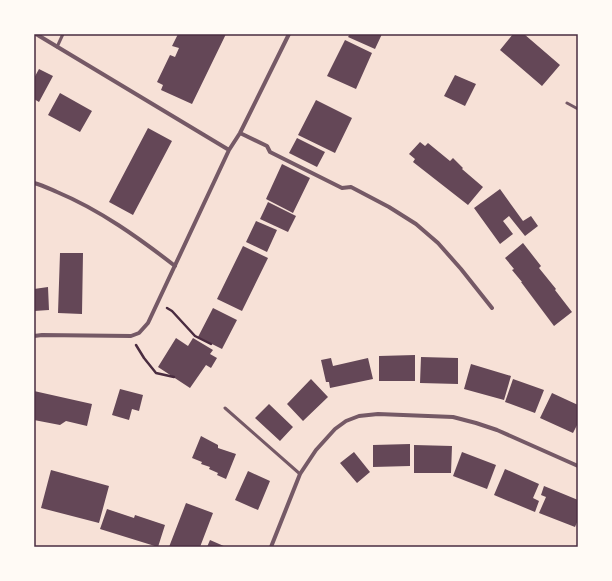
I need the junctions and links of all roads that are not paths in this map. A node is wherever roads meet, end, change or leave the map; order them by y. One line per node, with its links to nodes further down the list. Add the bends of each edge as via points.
1 (36, 34): 4 (street)
2 (63, 34): 4 (lane)
3 (289, 34): 7 (street)
4 (57, 47): 8 (street)
5 (567, 103): 6 (lane)
6 (578, 109)
7 (240, 133): 8 (street); 11 (street, via 267,146 270,152 342,188 351,187 416,224 438,243)
8 (229, 150): 10 (street)
9 (34, 183): 10 (street, via 85,205 142,240)
10 (176, 266): 12 (street, via 148,323 138,333 130,336)
11 (492, 308)
12 (34, 336)
13 (225, 408): 15 (lane)
14 (578, 466): 15 (street, via 476,422 454,417 378,414 359,416 335,429 316,450)
15 (300, 474): 16 (street)
16 (271, 547)

